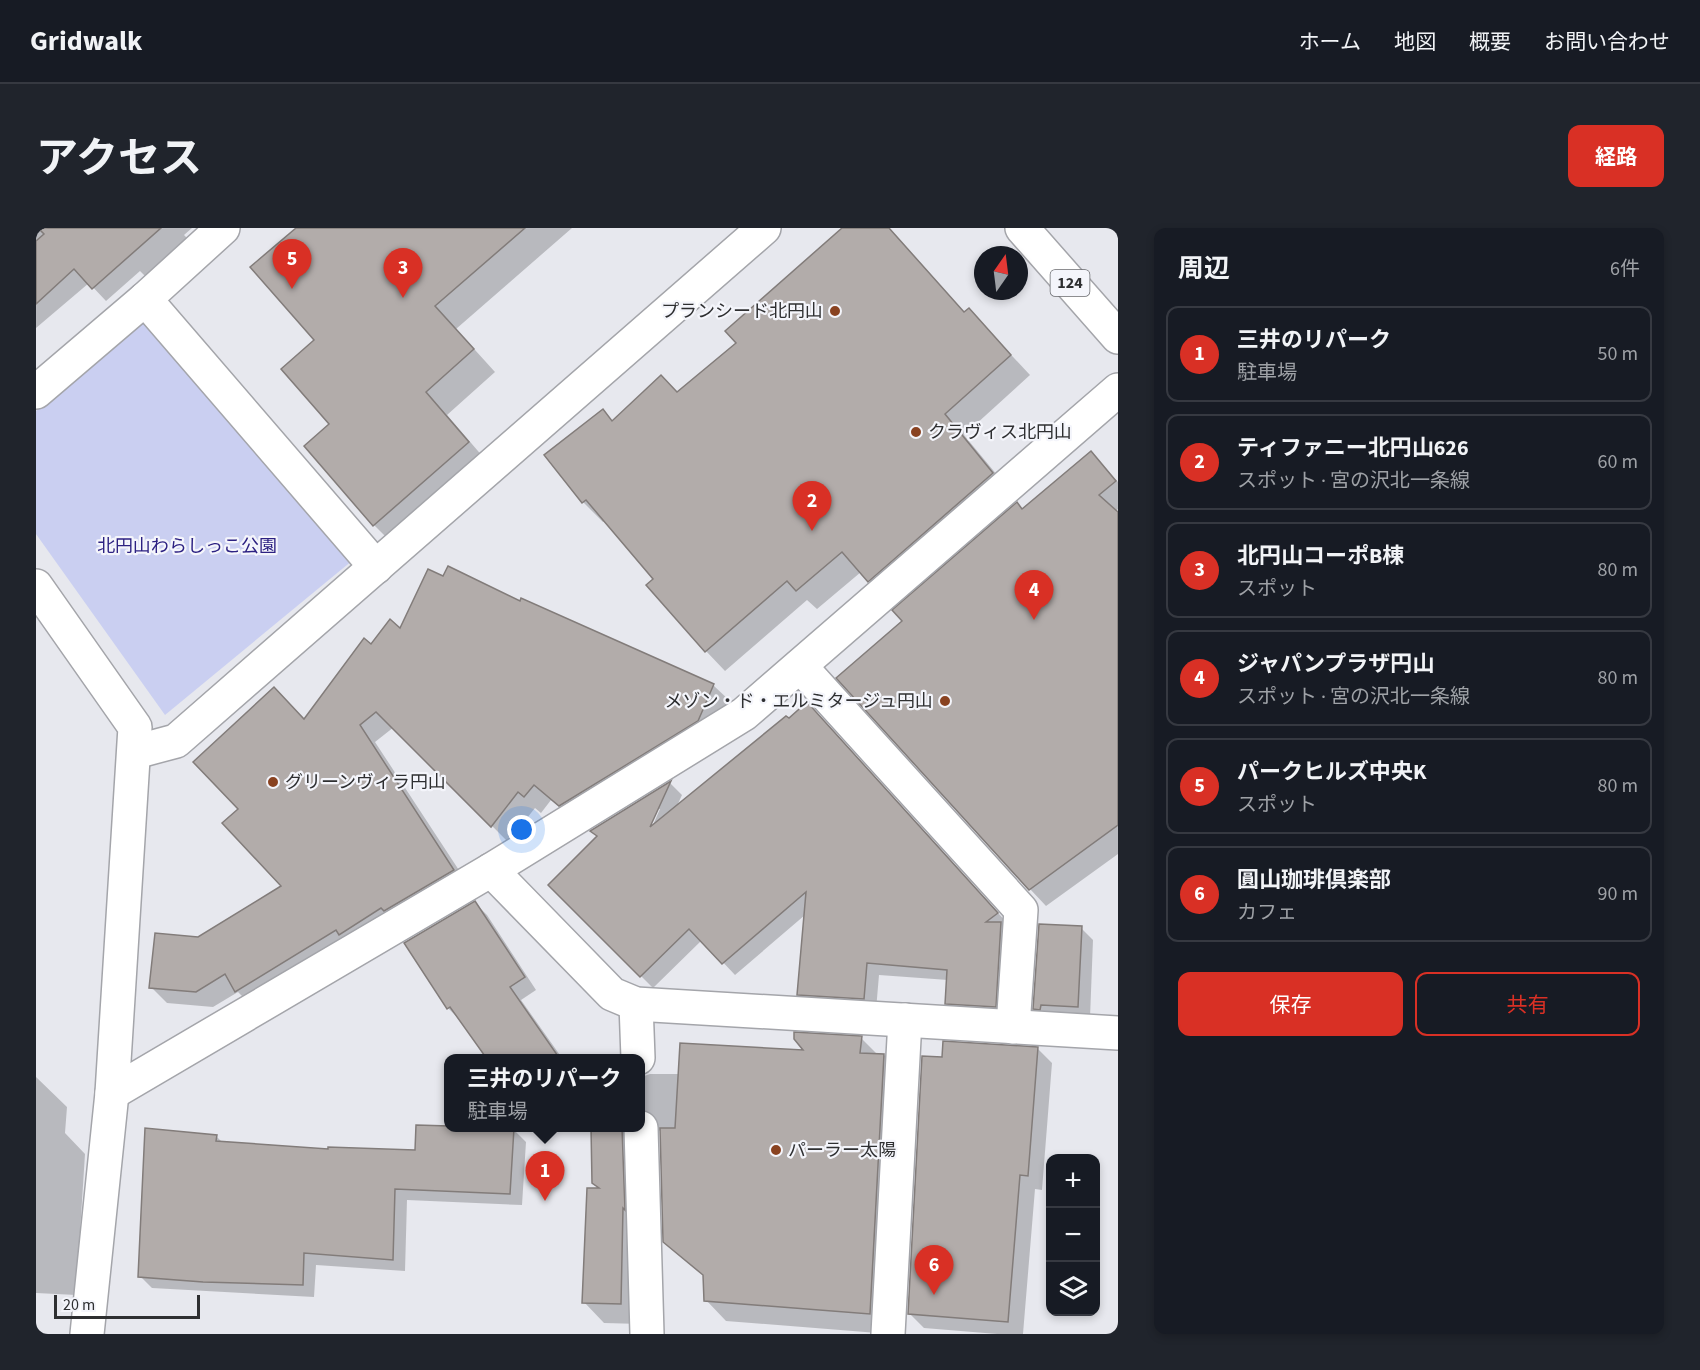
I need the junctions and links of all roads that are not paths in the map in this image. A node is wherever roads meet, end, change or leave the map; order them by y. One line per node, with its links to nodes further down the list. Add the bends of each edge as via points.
1 (223, 228): 4 (street)
2 (764, 228): 8 (street)
3 (1022, 228): 5 (street, 124)
4 (145, 299): 7 (street); 8 (street)
5 (1118, 337)
6 (1118, 390): 10 (street)
7 (36, 392)
8 (376, 567): 11 (street, via 176,741)
9 (36, 586): 11 (street, via 135,727)
10 (800, 666): 12 (street, via 744,714); 15 (street, via 1021,910)
11 (135, 752): 18 (street)
12 (491, 870): 13 (street, via 612,994); 18 (street)
13 (636, 1004): 14 (street); 17 (street)
14 (905, 1020): 15 (street); 22 (street)
15 (1013, 1027): 16 (street)
16 (1118, 1034)
17 (638, 1054)
18 (112, 1093): 20 (street)
19 (641, 1132): 21 (street)
20 (87, 1334)
21 (647, 1334)
22 (888, 1334)

